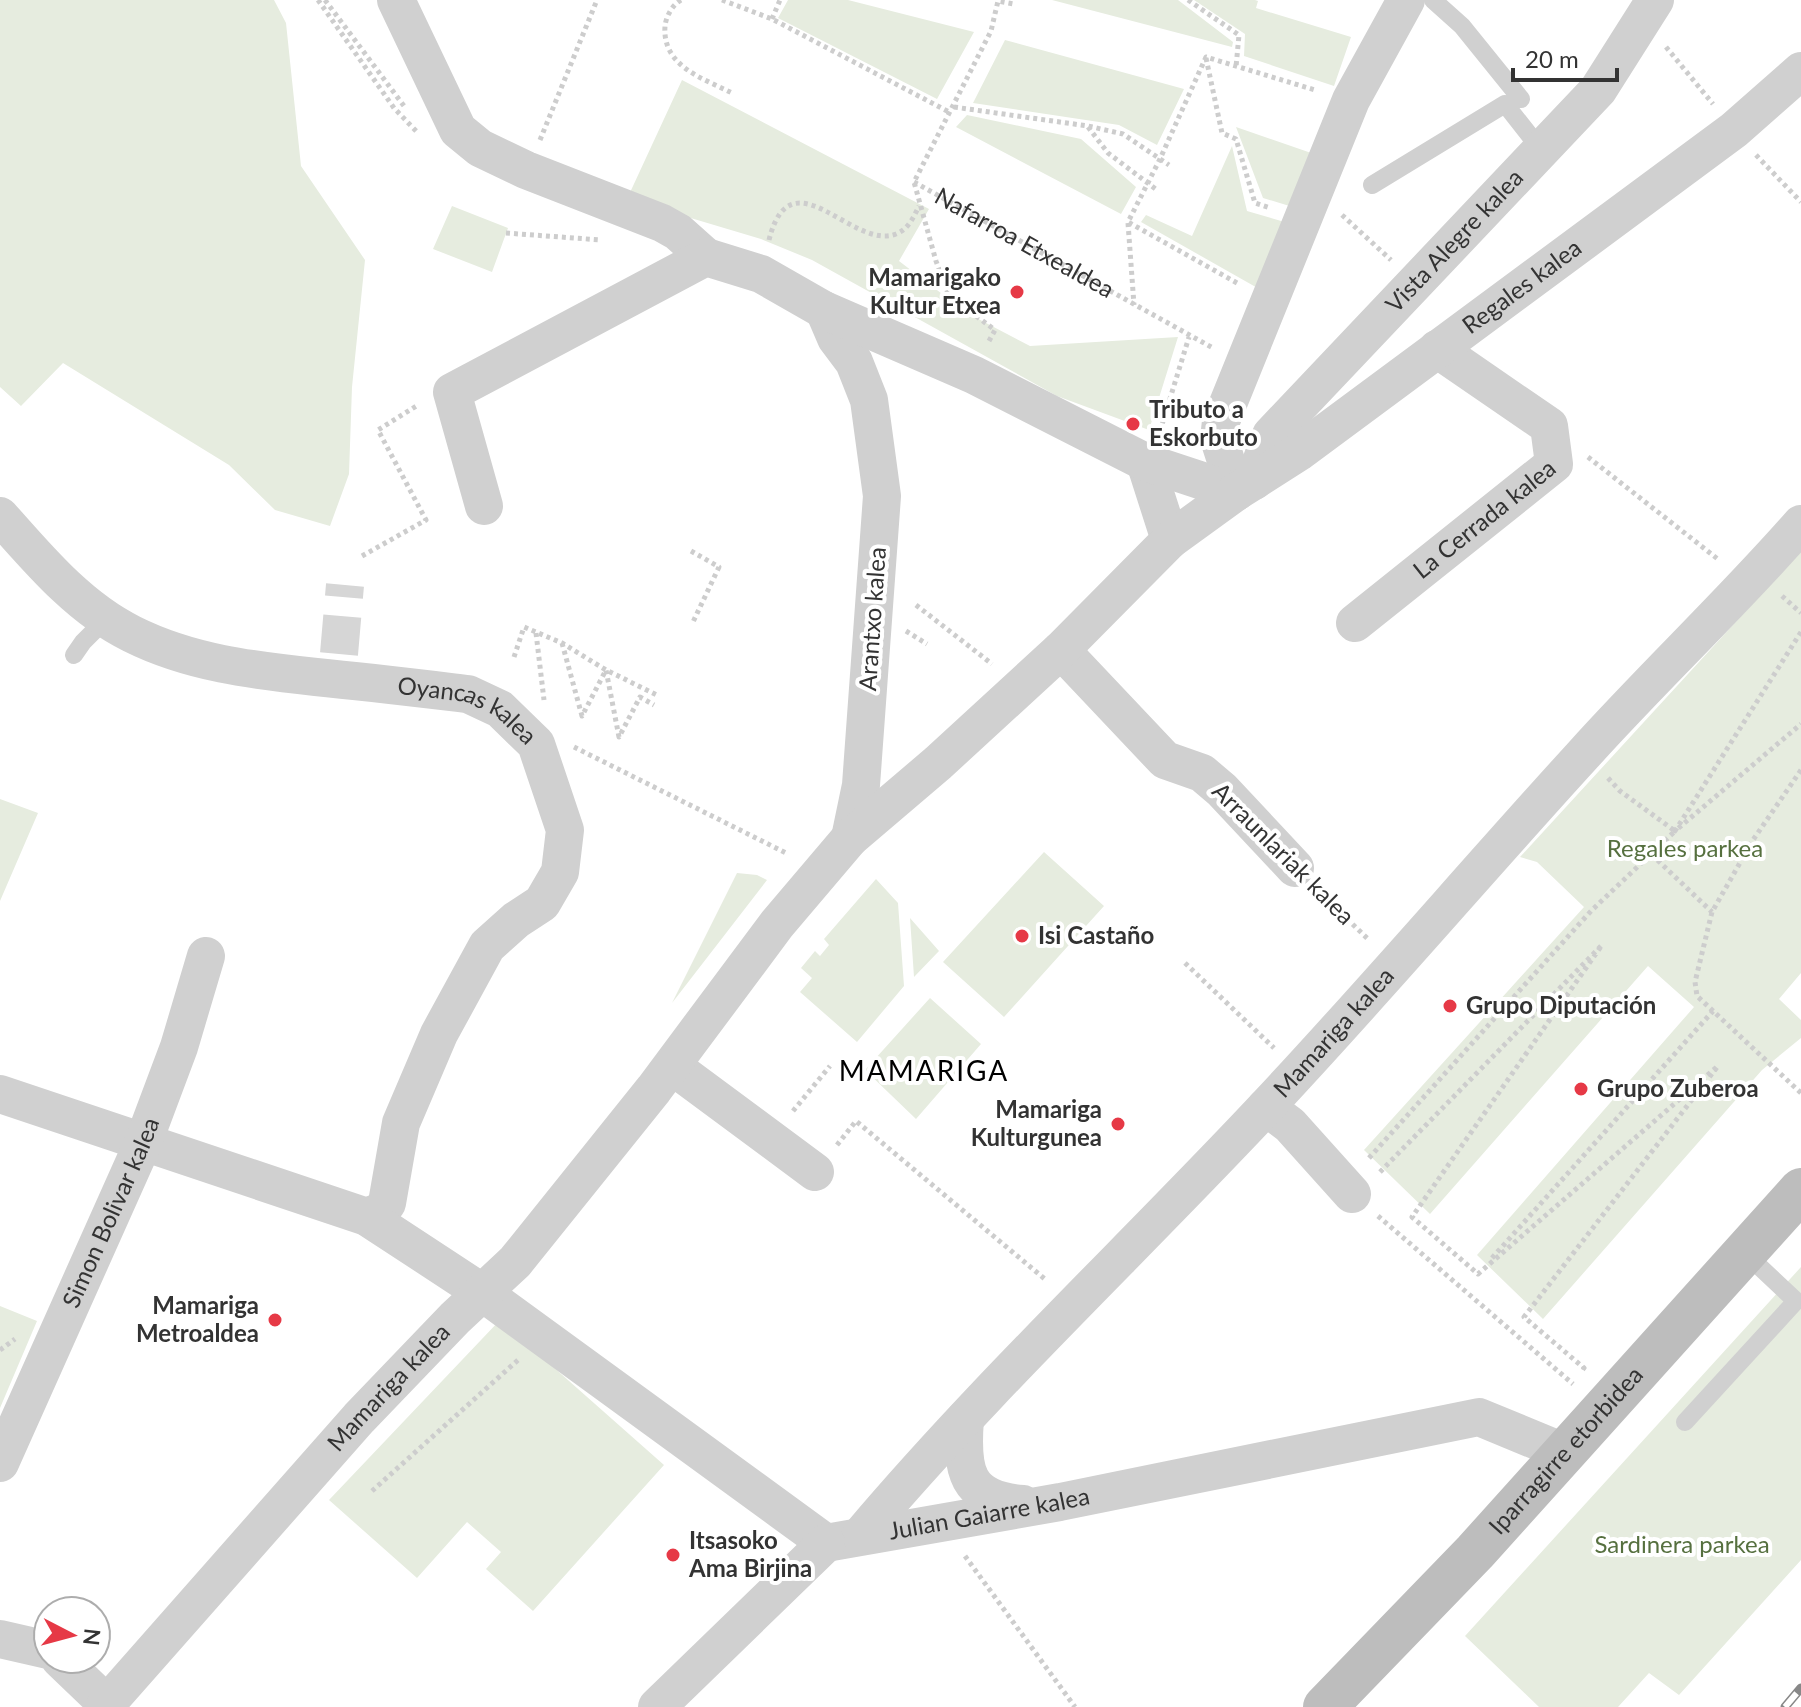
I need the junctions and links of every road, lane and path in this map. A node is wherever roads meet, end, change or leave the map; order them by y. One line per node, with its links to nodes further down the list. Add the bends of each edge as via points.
1 (318, 0): 25 (path, via 394,108)
2 (325, 0): 24 (path)
3 (396, 0): 30 (street, via 458,130 480,148)
4 (597, 0): 30 (path)
5 (681, 0): 18 (path, via 665,22 673,58)
6 (722, 0): 14 (path)
7 (780, 0): 14 (path)
8 (1188, 0): 16 (path, via 1239,35)
9 (1406, 0): 20 (street)
10 (1433, 0): 19 (lane, via 1462,26)
11 (995, 1): 12 (path, Nafarroa Etxealdea); 22 (path, Nafarroa Etxealdea, via 991,31)
12 (1014, 4)
13 (1649, 10): 21 (path); 27 (street, Vista Alegre kalea, via 1598,90)
14 (772, 19): 22 (path)
15 (1206, 57): 16 (path); 28 (path); 37 (path, via 1222,133 1236,139 1255,203)
16 (1236, 67): 20 (path)
17 (1801, 71): 48 (street, Regales kalea, via 1734,130)
18 (732, 93)
19 (1521, 99)
20 (1351, 100): 37 (street)
21 (1714, 105)
22 (952, 110): 23 (path); 31 (path, Nafarroa Etxealdea)
23 (1088, 126): 28 (path, via 1123,134); 32 (path, via 1108,153)
24 (420, 127)
25 (421, 137)
26 (1750, 149): 35 (path)
27 (1542, 151): 33 (lane, via 1505,104); 43 (street, Vista Alegre kalea)
28 (1160, 159): 29 (path); 32 (path)
29 (1169, 165)
30 (526, 170): 42 (street, via 662,223)
31 (914, 182): 36 (path, Nafarroa Etxealdea); 45 (path, Nafarroa Etxealdea)
32 (1148, 183): 34 (path); 38 (path)
33 (1372, 185)
34 (1157, 190)
35 (1801, 202)
36 (920, 205): 41 (path, via 906,228 881,236 793,203 777,215); 47 (path, Nafarroa Etxealdea, via 949,296)
37 (1307, 206): 43 (path, via 1333,206); 44 (street)
38 (1128, 222): 44 (path); 45 (path, Nafarroa Etxealdea)
39 (506, 233): 40 (path)
40 (602, 240)
41 (769, 242)
42 (706, 257): 46 (street, via 761,274); 55 (street, via 452,392)
43 (1416, 284): 54 (street, Vista Alegre kalea, via 1271,435)
44 (1268, 301): 54 (street, via 1221,421 1219,439)
45 (1134, 305): 53 (path, Nafarroa Etxealdea, via 1189,337)
46 (824, 310): 49 (street); 50 (street, Arantxo kalea)
47 (995, 330)
48 (1437, 349): 52 (street, La Cerrada kalea); 54 (street, Regales kalea)
49 (923, 355): 50 (street, via 883,370); 53 (street)
50 (869, 400): 84 (street, Arantxo kalea, via 882,496 861,785)
51 (424, 402): 60 (path, via 378,430 426,520)
52 (1549, 426): 61 (path); 65 (street, La Cerrada kalea, via 1554,464)
53 (1152, 447): 54 (street); 58 (street)
54 (1245, 486): 58 (street, Mamariga kalea)
55 (484, 506)
56 (0, 516): 63 (street, Oyancas kalea, via 45,567)
57 (1801, 524): 61 (street, Mamariga kalea)
58 (1170, 540): 71 (street, Mamariga kalea)
59 (691, 551): 64 (path, via 719,567)
60 (362, 556)
61 (1748, 583): 99 (street, Mamariga kalea, via 1585,752)
62 (916, 605): 75 (path)
63 (107, 618): 72 (lane); 105 (street, Oyancas kalea, via 142,639 230,667 468,694 500,709 536,744 565,830 560,872 542,903 487,946 439,1034 401,1123 387,1203)
64 (693, 622)
65 (1355, 623)
66 (898, 626): 70 (path)
67 (1801, 632): 83 (path)
68 (536, 633): 69 (path); 73 (path, via 524,627); 78 (path)
69 (562, 643): 74 (path); 74 (path, via 582,716)
70 (927, 644)
71 (1061, 650): 75 (street, Mamariga kalea); 87 (street, Arraunlariak kalea, via 1165,760 1202,773)
72 (74, 655)
73 (514, 657)
74 (606, 670): 76 (path); 77 (path, via 619,737 640,697)
75 (1021, 687): 84 (street, Mamariga kalea)
76 (659, 696)
77 (654, 705)
78 (545, 708)
79 (1801, 724): 83 (path)
80 (570, 745): 85 (path)
81 (1801, 770): 88 (path)
82 (1620, 791): 83 (path)
83 (1675, 831): 86 (path)
84 (850, 838): 94 (street, Mamariga kalea, via 777,924)
85 (788, 854)
86 (1651, 854): 88 (path); 103 (path, via 1591,911)
87 (1295, 868): 89 (path, Arraunlariak kalea)
88 (1712, 912): 92 (path, via 1695,982 1697,996)
89 (1362, 934)
90 (206, 956): 101 (street, Simon Bolivar kalea)
91 (1185, 963): 93 (path)
92 (1713, 1011): 97 (path); 107 (path)
93 (1267, 1042)
94 (672, 1066): 102 (street); 109 (street, Mamariga kalea, via 515,1262)
95 (830, 1066): 96 (path)
96 (813, 1084)
97 (1801, 1093)
98 (0, 1094): 101 (street)
99 (1266, 1107): 103 (street); 113 (street, Mamariga kalea)
100 (856, 1121): 108 (path)
101 (143, 1143): 105 (street); 116 (street, Simon Bolivar kalea)
102 (815, 1172)
103 (1350, 1185): 107 (path, via 1372,1180 1602,945 1412,1217); 112 (path)
104 (1801, 1190): 106 (street, Iparragirre etorbidea)
105 (367, 1217): 109 (street)
106 (1744, 1252): 114 (lane, via 1796,1301); 115 (street, Iparragirre etorbidea)
107 (1478, 1274): 111 (path, via 1718,1066 1524,1317)
108 (1046, 1280)
109 (483, 1293): 110 (street); 124 (street, Mamariga kalea, via 359,1418)
110 (542, 1338): 117 (path); 120 (street)
111 (1584, 1368)
112 (1572, 1382)
113 (965, 1419): 118 (street, via 963,1459 975,1489 987,1497); 120 (street, Mamariga kalea)
114 (1685, 1422)
115 (1564, 1452): 118 (street, Julian Gaiarre kalea, via 1479,1417); 127 (street, Iparragirre etorbidea)
116 (0, 1463)
117 (372, 1491)
118 (1038, 1505): 119 (street, Julian Gaiarre kalea)
119 (941, 1522): 120 (street, Julian Gaiarre kalea); 126 (path)
120 (843, 1539): 125 (street, Mamariga kalea)
121 (0, 1639): 122 (street)
122 (32, 1646)
123 (76, 1675): 124 (street)
124 (107, 1706)
125 (657, 1707)
126 (1075, 1707)
127 (1325, 1707)

